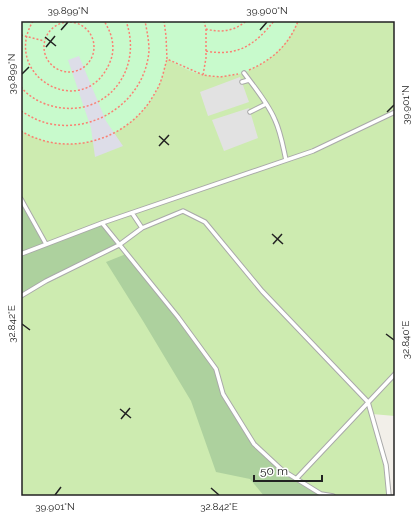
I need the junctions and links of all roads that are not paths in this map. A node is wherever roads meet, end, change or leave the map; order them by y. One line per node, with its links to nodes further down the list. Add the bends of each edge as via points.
1 (244, 73): 2 (lane)
2 (249, 80): 3 (lane); 4 (lane)
3 (242, 82)
4 (266, 104): 5 (lane); 7 (lane, via 281,136)
5 (250, 112)
6 (395, 112): 7 (lane, via 313,151)
7 (286, 160): 9 (lane)
8 (21, 199): 12 (lane)
9 (132, 213): 10 (lane); 11 (lane)
10 (102, 224): 12 (lane); 13 (lane)
11 (142, 228): 13 (lane); 17 (lane, via 183,211 205,222 262,291)
12 (46, 244): 14 (lane)
13 (119, 245): 15 (lane); 18 (lane, via 178,317 216,369 223,394 254,444 282,470)
14 (21, 254)
15 (21, 296)
16 (395, 374): 17 (lane)
17 (368, 402): 18 (lane); 20 (lane, via 386,466)
18 (296, 479): 19 (lane, via 321,494)
19 (333, 496)
20 (389, 496)

